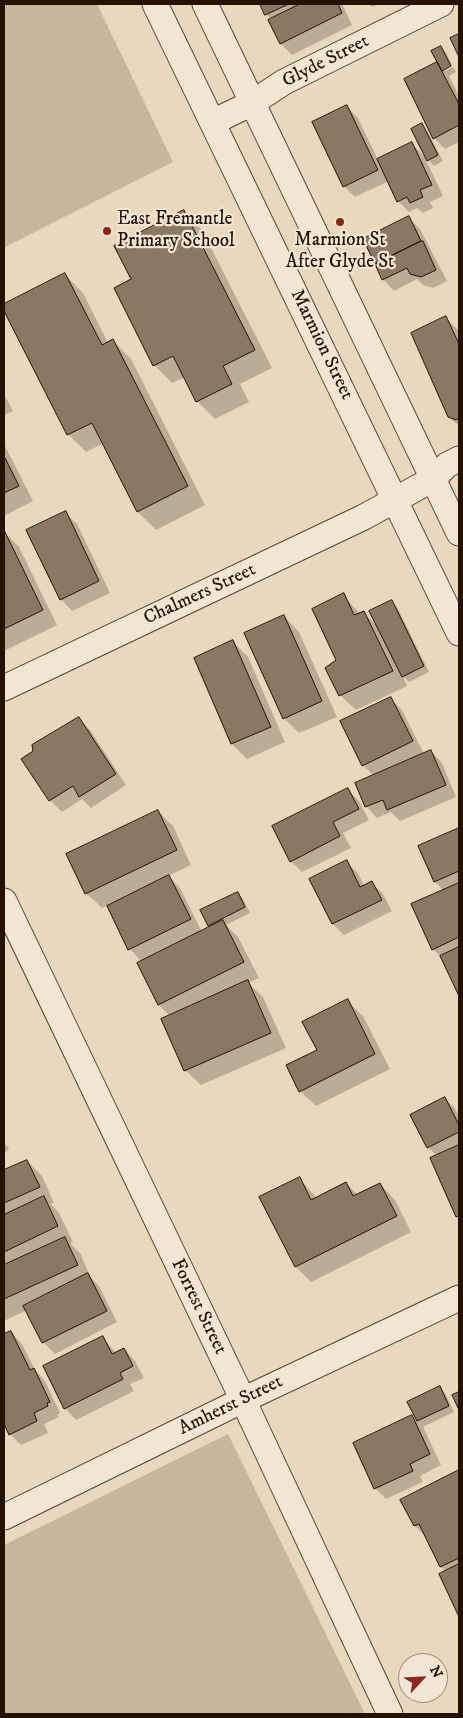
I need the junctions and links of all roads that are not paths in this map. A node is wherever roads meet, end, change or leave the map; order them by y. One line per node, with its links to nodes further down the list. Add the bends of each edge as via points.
1 (155, 4): 5 (street, Marmion Street)
2 (205, 4): 4 (street)
3 (441, 4): 4 (street, Glyde Street, via 284,82)
4 (252, 102): 5 (street, Glyde Street); 7 (street)
5 (213, 122): 8 (street, Marmion Street)
6 (459, 459): 7 (street, Chalmers Street, via 447,465)
7 (434, 479): 8 (street, Chalmers Street); 9 (street)
8 (396, 500): 10 (street, Marmion Street); 11 (street, Chalmers Street)
9 (459, 533)
10 (459, 633)
11 (4, 688)
12 (4, 901): 14 (street, Forrest Street)
13 (459, 1298): 14 (street, Amherst Street)
14 (243, 1400): 15 (street, Amherst Street); 16 (street, Forrest Street)
15 (4, 1517)
16 (390, 1714)

